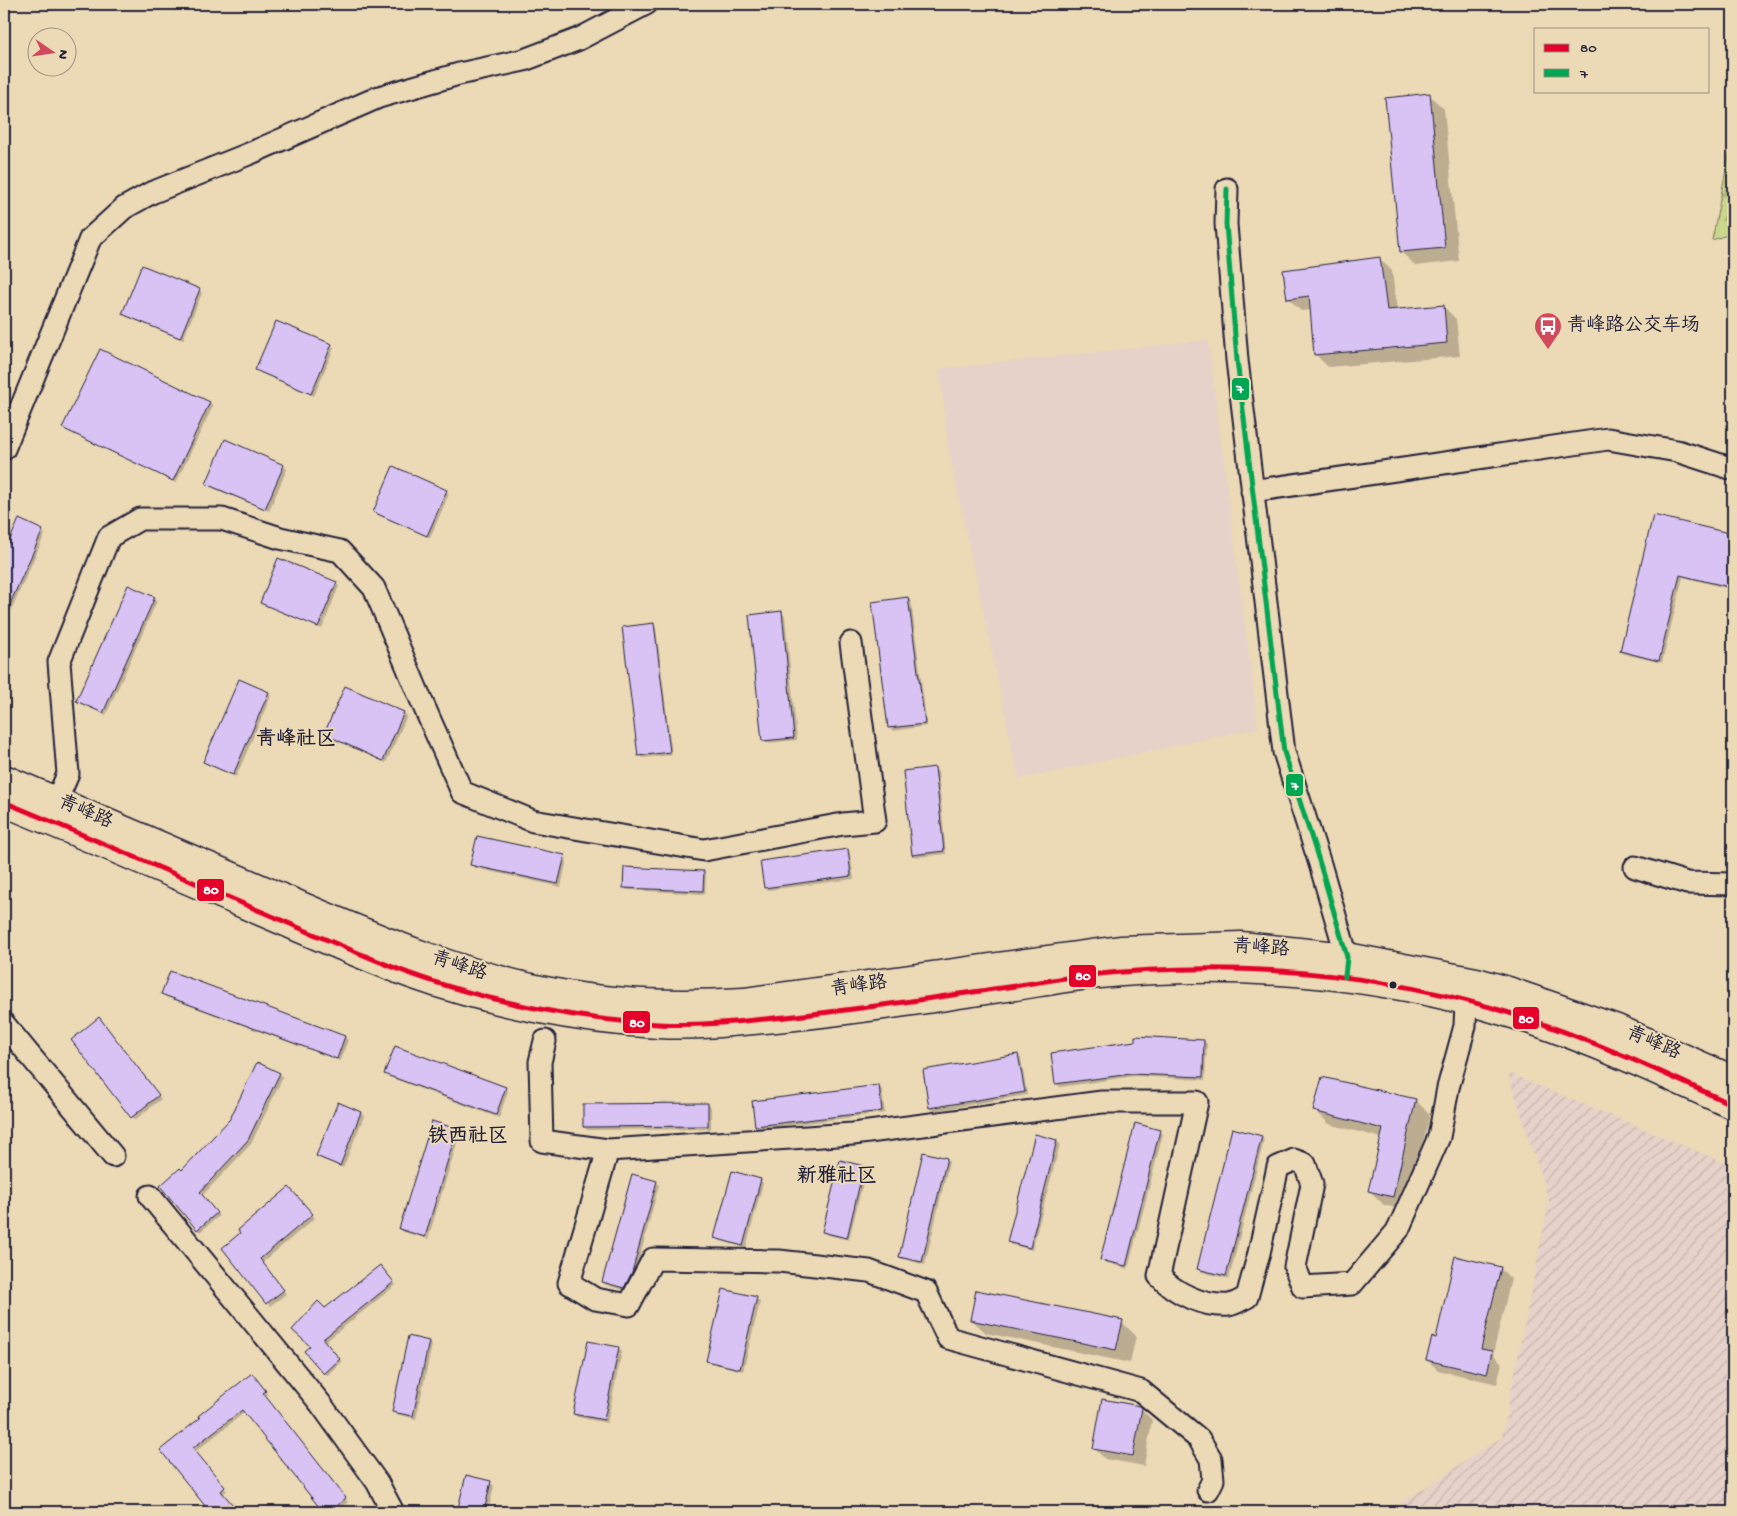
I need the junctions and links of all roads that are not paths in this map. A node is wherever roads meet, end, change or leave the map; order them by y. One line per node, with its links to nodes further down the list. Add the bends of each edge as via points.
1 (646, 4): 3 (street, via 579,39 524,60 459,74 379,97 151,193 124,208 90,239)
2 (1228, 189): 5 (street, via 1226,224)
3 (4, 449)
4 (1733, 469): 5 (street, via 1676,451 1608,439)
5 (1252, 491): 12 (street, via 1284,752 1320,864)
6 (851, 643): 9 (street, via 875,821 704,850 533,821 462,792 374,588 340,551 280,538 222,519 140,519 110,537 59,662 68,774)
7 (4, 779): 9 (main road, 青峰路)
8 (4, 802): 9 (main road, 青峰路)
9 (52, 810): 12 (main road, 青峰路, via 422,955 488,977 556,993 637,1004 744,1002 1120,950 1241,946)
10 (1635, 867): 11 (street, via 1687,883)
11 (1733, 884)
12 (1346, 967): 13 (main road, 青峰路, via 1358,978); 16 (main road, 青峰路, via 1428,971 1508,991 1617,1029)
13 (1466, 1001): 17 (main road, 青峰路, via 1562,1031); 18 (street, via 1465,1026 1439,1137 1398,1230 1352,1284 1303,1287 1295,1267 1312,1184 1305,1164 1294,1160 1278,1167 1247,1297 1230,1305 1204,1304 1169,1286 1159,1276 1197,1102 1102,1102 853,1134)
14 (4, 1024): 19 (street)
15 (545, 1041): 18 (street, via 540,1062 542,1141)
16 (1733, 1080)
17 (1733, 1105)
18 (608, 1150): 21 (street, via 569,1283 595,1299 629,1305 653,1259 779,1261 869,1271 926,1292 948,1338 1141,1391 1198,1439 1211,1459 1212,1480)
19 (113, 1156)
20 (150, 1196): 22 (street, via 320,1403 377,1482)
21 (1208, 1490)
22 (393, 1512)

